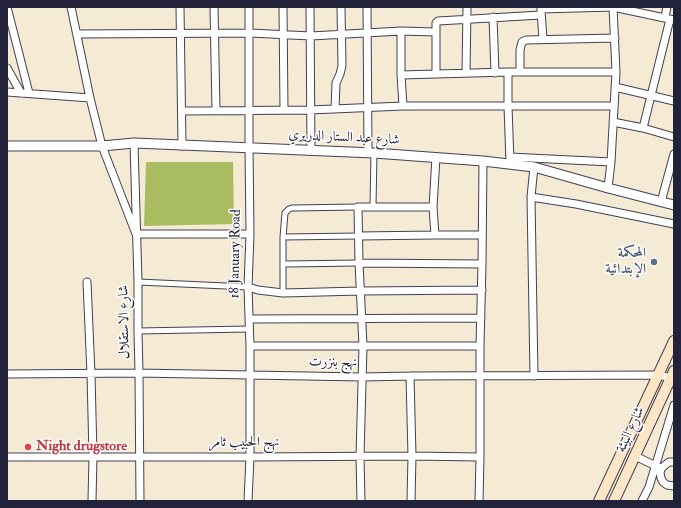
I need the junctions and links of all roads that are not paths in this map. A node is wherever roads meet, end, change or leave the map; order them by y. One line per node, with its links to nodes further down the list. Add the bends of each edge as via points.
1 (7, 7): 40 (street)
2 (71, 7): 22 (street)
3 (180, 7): 19 (street)
4 (214, 7): 23 (street)
5 (249, 7): 20 (street, 18 January Road)
6 (283, 7): 24 (street)
7 (310, 7): 26 (street)
8 (341, 7): 25 (street)
9 (367, 7): 21 (street)
10 (467, 7): 16 (street)
11 (614, 7): 13 (street); 15 (street); 27 (street)
12 (667, 7): 15 (street)
13 (541, 10): 14 (street); 28 (street)
14 (493, 17): 16 (street); 30 (street)
15 (670, 18): 41 (street)
16 (467, 19): 18 (street, via 439,20 436,23); 34 (street)
17 (401, 31): 18 (street); 21 (street); 36 (street)
18 (436, 32): 35 (street)
19 (180, 33): 22 (street); 23 (street); 49 (street)
20 (250, 33): 23 (street); 24 (street); 50 (street, 18 January Road)
21 (368, 33): 25 (street); 47 (street)
22 (77, 34): 42 (street)
23 (214, 34): 53 (street)
24 (283, 34): 26 (street); 51 (street)
25 (342, 34): 26 (street); 48 (street, via 342,66 336,83)
26 (311, 36): 52 (street)
27 (615, 38): 28 (street); 33 (street)
28 (543, 39): 32 (street, via 522,42)
29 (7, 68): 39 (street)
30 (495, 72): 31 (street); 34 (street)
31 (508, 72): 32 (street); 45 (street)
32 (520, 72): 33 (street)
33 (616, 72): 37 (street)
34 (466, 73): 35 (street)
35 (436, 74): 36 (street)
36 (401, 75): 44 (street)
37 (615, 87): 41 (street); 46 (street)
38 (7, 92): 39 (street)
39 (21, 93): 40 (street)
40 (29, 93): 42 (street)
41 (651, 95): 43 (street); 55 (street)
42 (90, 98): 59 (street)
43 (674, 101)
44 (403, 106): 45 (street); 47 (street)
45 (508, 106): 46 (street); 67 (street)
46 (613, 106): 54 (street)
47 (368, 108): 48 (street); 63 (street)
48 (335, 109): 52 (street)
49 (182, 110): 53 (street); 60 (street)
50 (250, 110): 51 (street); 53 (street); 61 (street, 18 January Road)
51 (284, 110): 52 (street)
52 (310, 110): 62 (street)
53 (216, 111)
54 (613, 122): 55 (street); 68 (street)
55 (643, 128): 56 (street)
56 (674, 137)
57 (134, 143): 59 (street, شارع عبد الستار الدريري); 60 (street, شارع عبد الستار الدريري); 78 (street, شارع الاستقلال)
58 (7, 146): 59 (street, شارع عبد الستار الدريري)
59 (102, 146): 78 (street)
60 (182, 146): 61 (street, شارع عبد الستار الدريري)
61 (249, 148): 62 (street, شارع عبد الستار الدريري); 79 (street, 18 January Road)
62 (311, 151): 63 (street, شارع عبد الستار الدريري)
63 (371, 153): 65 (street, شارع عبد الستار الدريري); 74 (street)
64 (674, 154): 72 (street)
65 (436, 157): 66 (street, شارع عبد الستار الدريري); 76 (street)
66 (484, 161): 67 (street, شارع عبد الستار الدريري); 81 (street)
67 (510, 161): 68 (street); 69 (street, شارع عبد الستار الدريري)
68 (611, 162): 70 (street)
69 (534, 167): 70 (street, شارع عبد الستار الدريري); 71 (street)
70 (608, 188): 72 (street, شارع عبد الستار الدريري)
71 (531, 197): 77 (street); 110 (street)
72 (662, 202): 73 (street, شارع عبد الستار الدريري)
73 (674, 205)
74 (373, 206): 75 (street); 76 (street)
75 (358, 207): 82 (street); 83 (street, via 289,209 285,213)
76 (433, 207): 80 (street)
77 (674, 224)
78 (136, 234): 79 (street); 88 (street, شارع الاستقلال)
79 (250, 234): 89 (street, 18 January Road)
80 (435, 235): 81 (street); 82 (street)
81 (482, 235): 86 (street)
82 (359, 236): 83 (street); 84 (street)
83 (284, 237): 85 (street)
84 (359, 263): 85 (street); 86 (street); 91 (street)
85 (284, 264): 92 (street)
86 (482, 264): 90 (street)
87 (87, 282): 104 (street)
88 (138, 282): 89 (street); 97 (street, شارع الاستقلال)
89 (248, 287): 92 (street); 94 (street, 18 January Road)
90 (482, 290): 91 (street); 93 (street)
91 (360, 291): 92 (street); 95 (street)
92 (284, 293)
93 (481, 318): 95 (street); 101 (street)
94 (249, 319): 95 (street); 96 (street, 18 January Road)
95 (361, 319): 100 (street)
96 (249, 329): 97 (street); 99 (street, 18 January Road)
97 (138, 331): 102 (street, شارع الاستقلال)
98 (674, 341): 108 (main road)
99 (250, 346): 100 (street); 106 (street, 18 January Road)
100 (363, 346): 101 (street); 111 (street)
101 (480, 346): 107 (street)
102 (139, 373): 104 (street, نهج بنزرت); 106 (street, نهج بنزرت); 114 (street, شارع الاستقلال)
103 (7, 374): 104 (street, نهج بنزرت)
104 (91, 374): 113 (street)
105 (672, 374): 108 (street, نهج بنزرت); 117 (main road, شارع البيئة)
106 (250, 375): 111 (street, نهج بنزرت); 119 (street, 18 January Road)
107 (480, 375): 109 (street, نهج بنزرت); 110 (street, نهج بنزرت); 120 (street)
108 (659, 375): 110 (street, نهج بنزرت); 130 (main road)
109 (410, 376): 111 (street, نهج بنزرت); 116 (street)
110 (534, 376)
111 (362, 377): 115 (street)
112 (674, 405): 122 (street)
113 (93, 456): 114 (street, نهج الحبيب ثامر); 118 (street, نهج الحبيب ثامر); 124 (street)
114 (139, 456): 119 (street, نهج الحبيب ثامر); 125 (street, شارع الاستقلال)
115 (360, 456): 116 (street, نهج الحبيب ثامر); 119 (street, نهج الحبيب ثامر); 127 (street)
116 (412, 456): 120 (street, نهج الحبيب ثامر); 128 (street)
117 (635, 456): 122 (street); 131 (main road, شارع البيئة)
118 (7, 457)
119 (250, 457): 126 (street, 18 January Road)
120 (480, 457): 129 (street)
121 (674, 462): 122 (street)
122 (658, 468): 123 (street, via 663,482); 132 (street)
123 (674, 486)
124 (92, 501)
125 (140, 501)
126 (248, 501)
127 (361, 501)
128 (411, 501)
129 (479, 501)
130 (599, 501)
131 (614, 501)
132 (642, 501)

